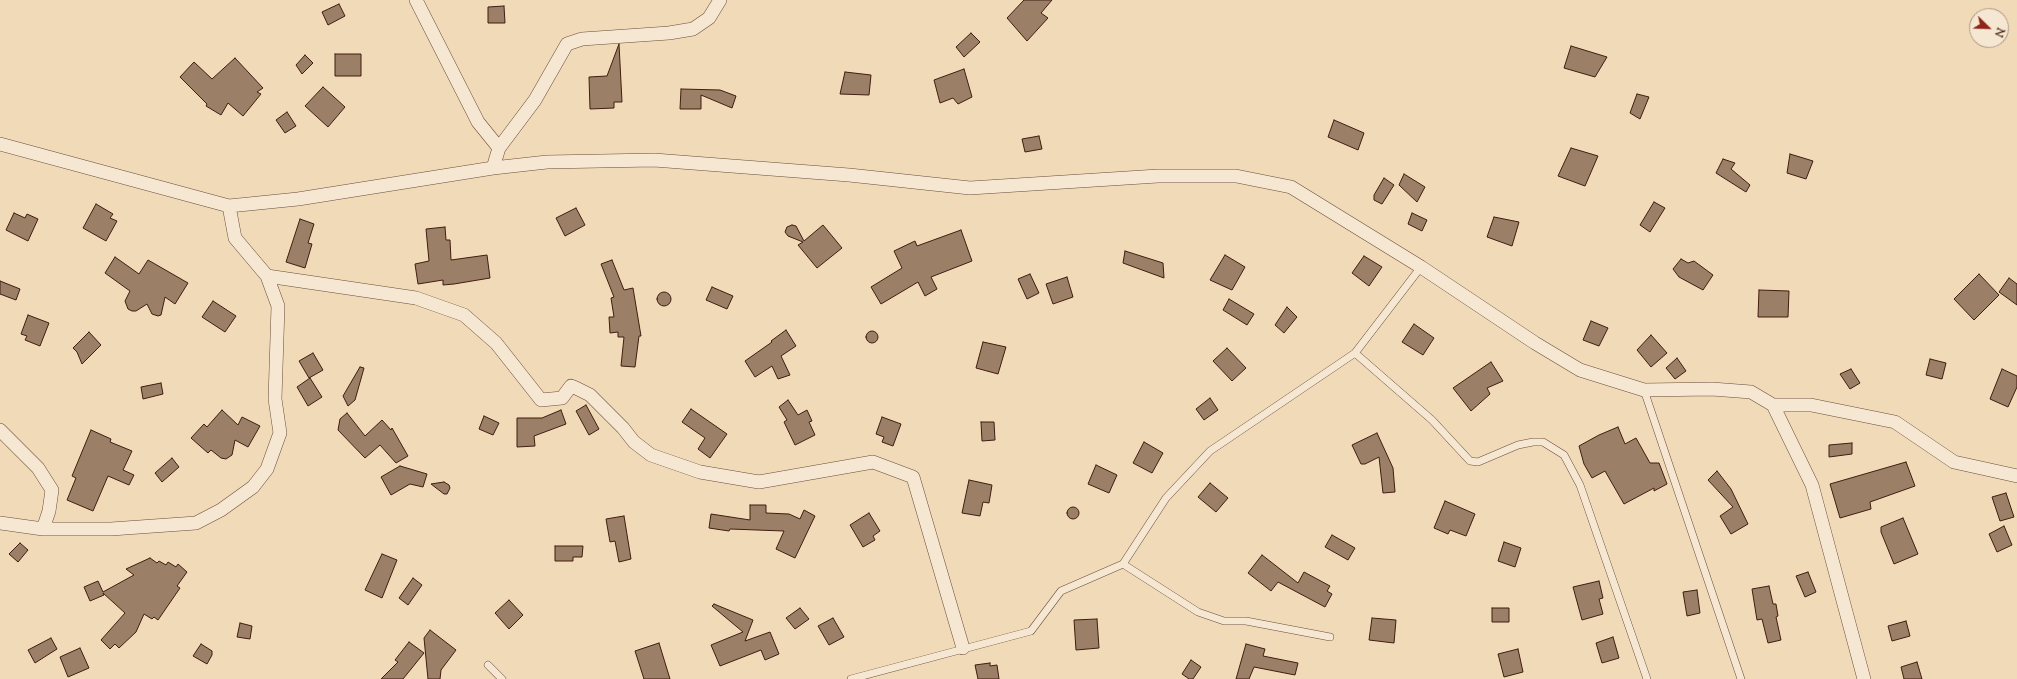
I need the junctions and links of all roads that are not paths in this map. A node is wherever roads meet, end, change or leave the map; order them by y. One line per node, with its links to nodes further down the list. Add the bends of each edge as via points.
1 (416, 0): 4 (street, via 478,122)
2 (720, 0): 4 (street, via 709,18 693,29 669,33 582,38 567,44 535,100)
3 (0, 144): 6 (street)
4 (499, 148): 5 (street)
5 (493, 168): 6 (street, via 298,200); 7 (street, via 548,162 654,160 849,175 970,188 1158,176 1236,176 1291,187)
6 (229, 206): 8 (street, via 235,238)
7 (1421, 267): 9 (lane); 10 (street, via 1580,370)
8 (267, 276): 15 (street, via 278,306 275,399 280,433 267,469 253,487 230,504 196,523 111,529); 18 (street, via 416,298 464,315 496,343 541,400 562,398 571,386 576,388 590,395 634,442 651,455 700,472 758,482 873,462 913,477)
9 (1355, 353): 16 (lane, via 1210,451 1166,498); 22 (lane, via 1432,420 1470,461 1481,461 1518,445 1533,442 1543,442 1564,455 1580,485)
10 (1644, 390): 11 (street, via 1712,388 1751,392); 23 (lane)
11 (1773, 405): 13 (street, via 1811,404 1895,422 1954,462); 24 (street, via 1812,485)
12 (0, 430): 15 (street, via 38,468 52,490)
13 (2017, 476)
14 (0, 523): 15 (street)
15 (43, 529)
16 (1123, 564): 17 (lane, via 1198,612 1224,621 1246,621); 18 (lane, via 1061,590 1031,631)
17 (1330, 637)
18 (963, 648): 21 (lane)
19 (488, 665): 20 (lane)
20 (502, 679)
21 (852, 679)
22 (1646, 679)
23 (1742, 679)
24 (1864, 679)

